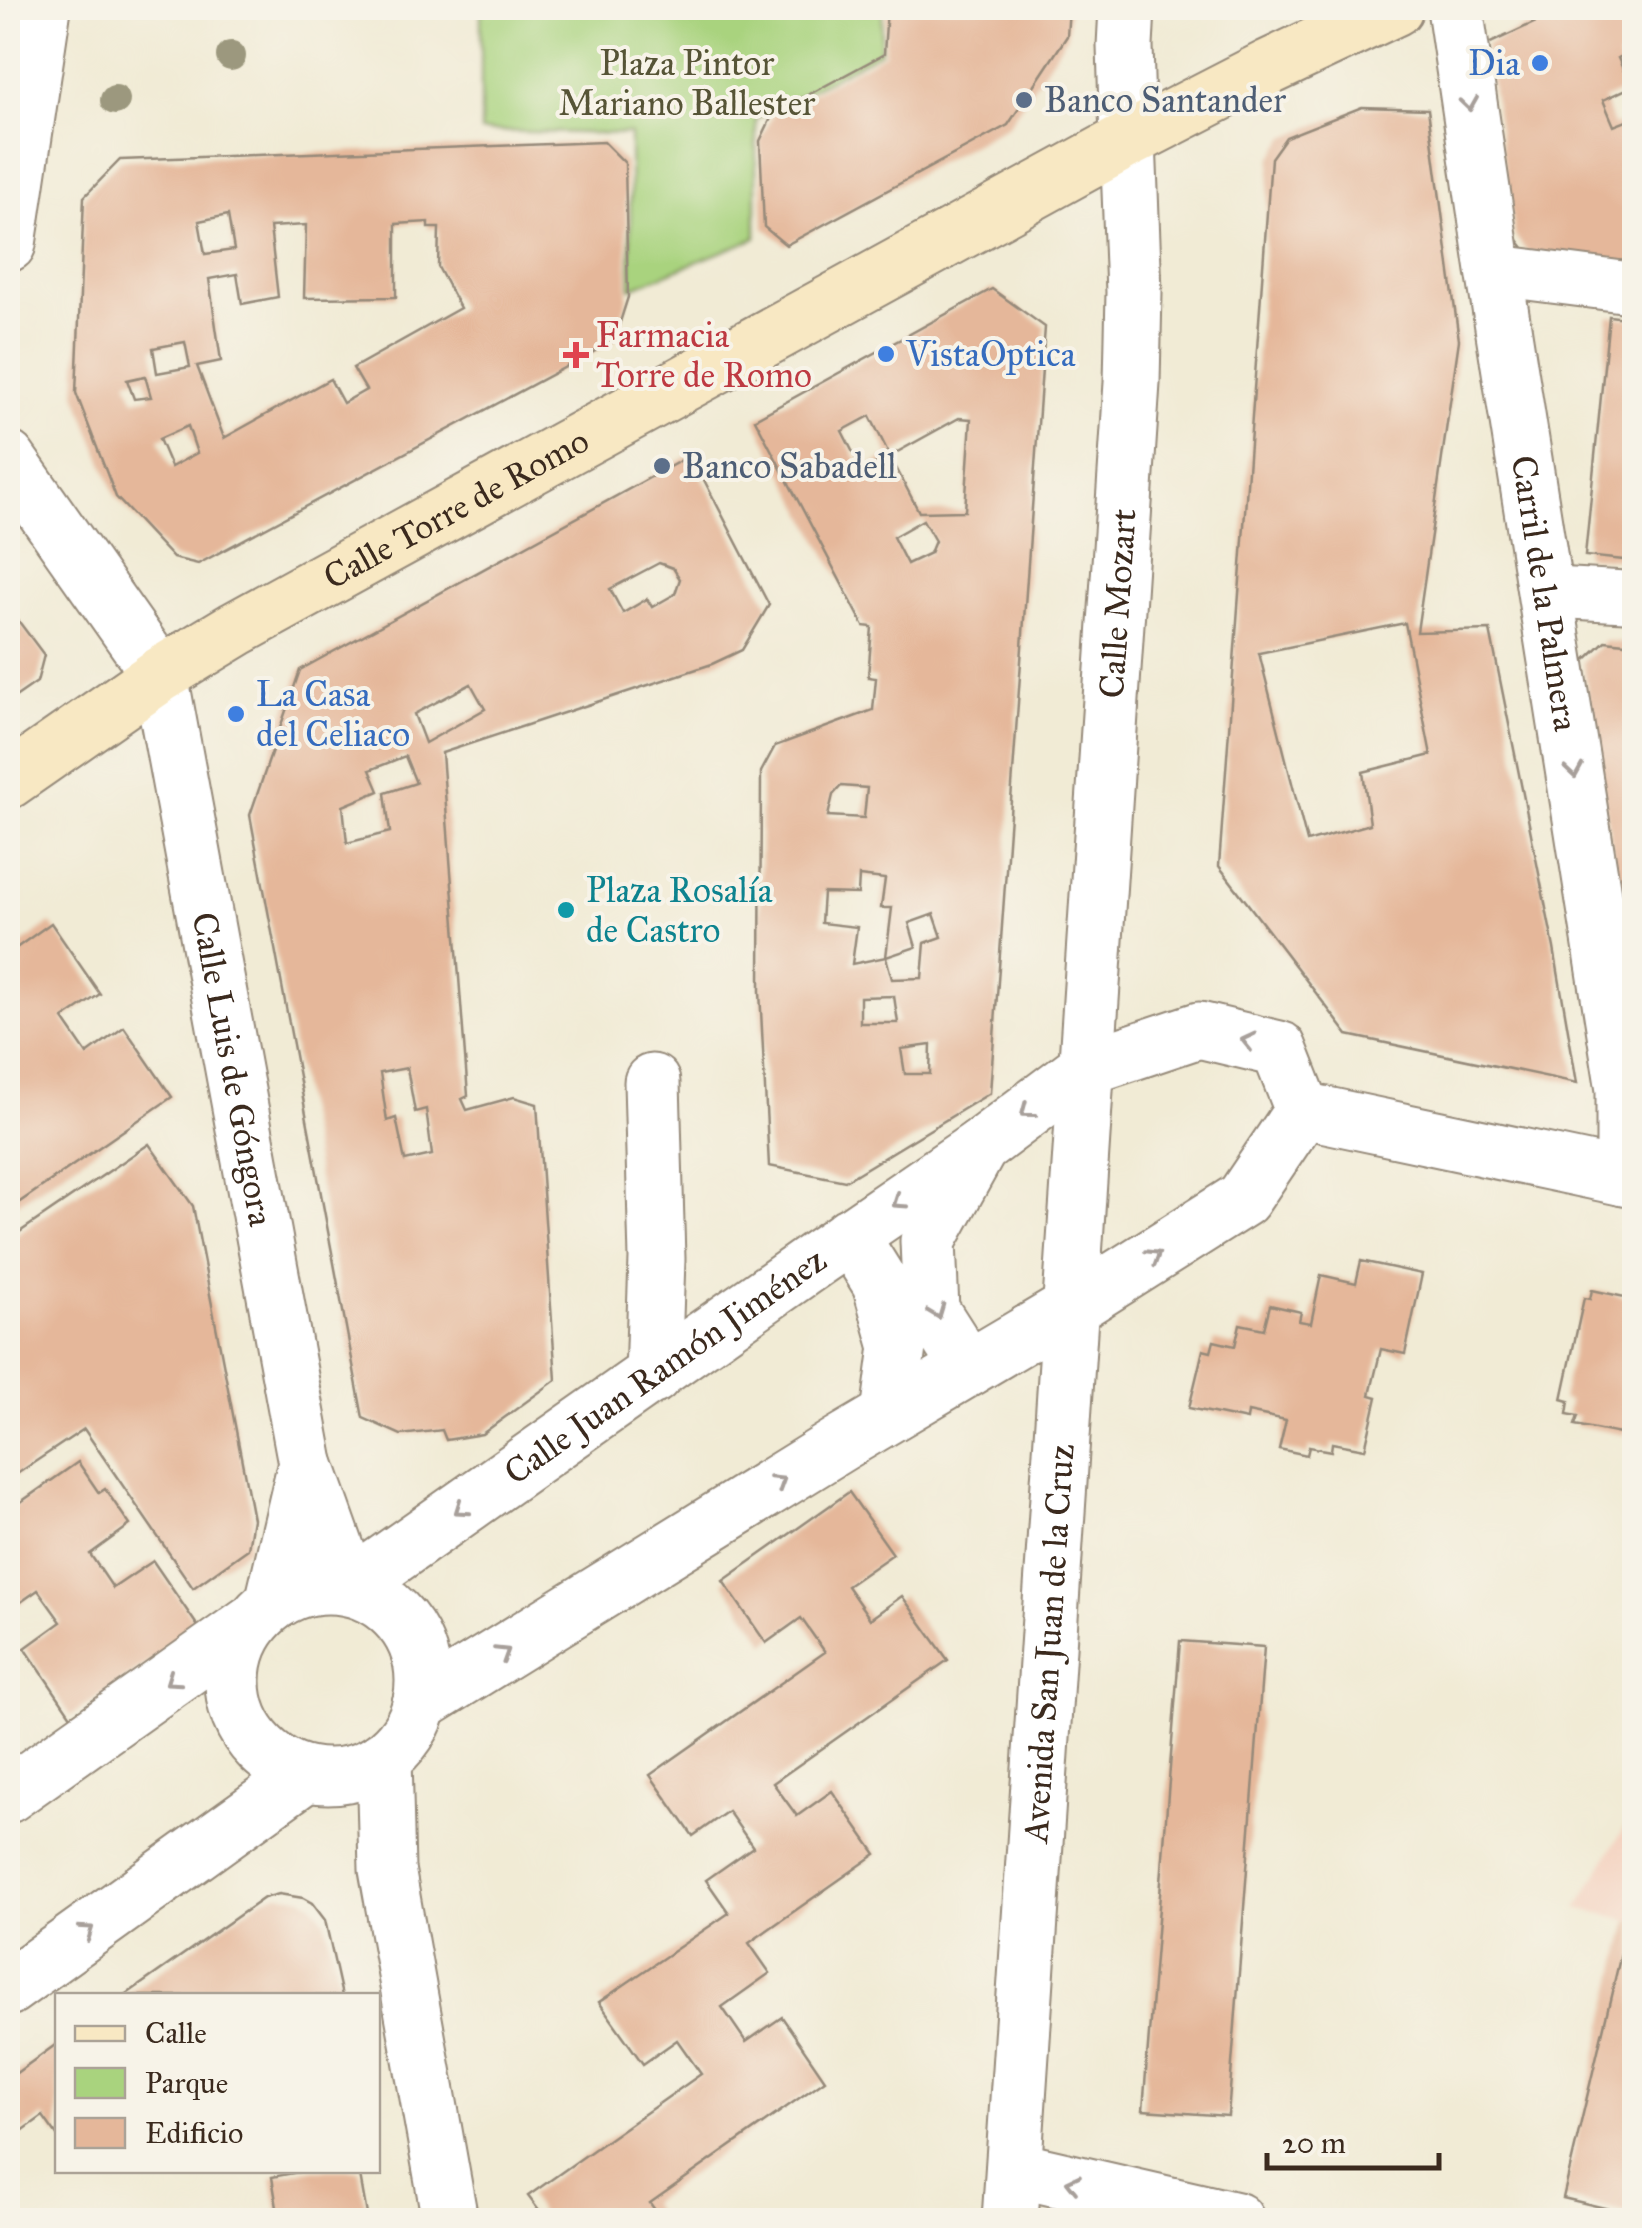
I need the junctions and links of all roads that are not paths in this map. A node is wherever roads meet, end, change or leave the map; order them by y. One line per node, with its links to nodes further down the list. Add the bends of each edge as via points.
1 (43, 8): 6 (street)
2 (1127, 8): 5 (street, Calle Mozart)
3 (1395, 8): 5 (main road, Calle Torre de Romo)
4 (1455, 8): 7 (street, Carril de la Palmera, one-way to 7)
5 (1128, 140): 13 (main road, Calle Torre de Romo); 15 (street, Calle Mozart, via 1133,367)
6 (9, 227)
7 (1494, 270): 8 (street); 11 (street, Carril de la Palmera)
8 (1634, 288)
9 (8, 424): 10 (street)
10 (14, 468): 13 (street)
11 (1546, 592): 12 (street); 19 (street, Carril de la Palmera, one-way to 19, via 1624,1090)
12 (1634, 597)
13 (160, 675): 14 (main road, Calle Torre de Romo); 25 (street, Calle Luis de Góngora)
14 (8, 781)
15 (1085, 1068): 17 (street, Calle Juan Ramón Jiménez, one-way to 15, via 1279,1049 1199,1030); 18 (street, Calle Juan Ramón Jiménez, one-way to 18); 21 (street, Avenida San Juan de la Cruz)
16 (652, 1082): 23 (street, via 658,1260)
17 (1302, 1110): 19 (street); 21 (street, one-way to 17, via 1243,1198)
18 (978, 1153): 20 (street, Calle Juan Ramón Jiménez, one-way to 20); 22 (street, one-way to 22, via 928,1241 932,1310)
19 (1629, 1179)
20 (850, 1235): 23 (street, Calle Juan Ramón Jiménez); 24 (street, via 880,1284 898,1347)
21 (1072, 1307): 22 (street); 34 (street, Avenida San Juan de la Cruz)
22 (968, 1368): 24 (street)
23 (653, 1376): 26 (street, Calle Juan Ramón Jiménez, one-way to 26)
24 (889, 1414): 28 (street, one-way to 24)
25 (306, 1463): 26 (street, Calle Luis de Góngora); 27 (street, Calle Luis de Góngora)
26 (350, 1587): 27 (street, via 319,1585 289,1593); 28 (street, via 397,1614 413,1636 422,1662)
27 (262, 1613): 30 (street, Calle Luis de Góngora, via 238,1647 234,1701 259,1748); 31 (street, one-way to 31)
28 (420, 1704): 29 (street, via 404,1739)
29 (384, 1758): 30 (street, via 334,1777); 32 (street)
30 (306, 1774): 32 (street, Calle Luis de Góngora); 33 (street, one-way to 30)
31 (8, 1795)
32 (388, 1869): 35 (street)
33 (8, 1988)
34 (1012, 2195): 36 (street, one-way to 34)
35 (450, 2220)
36 (1236, 2220)

